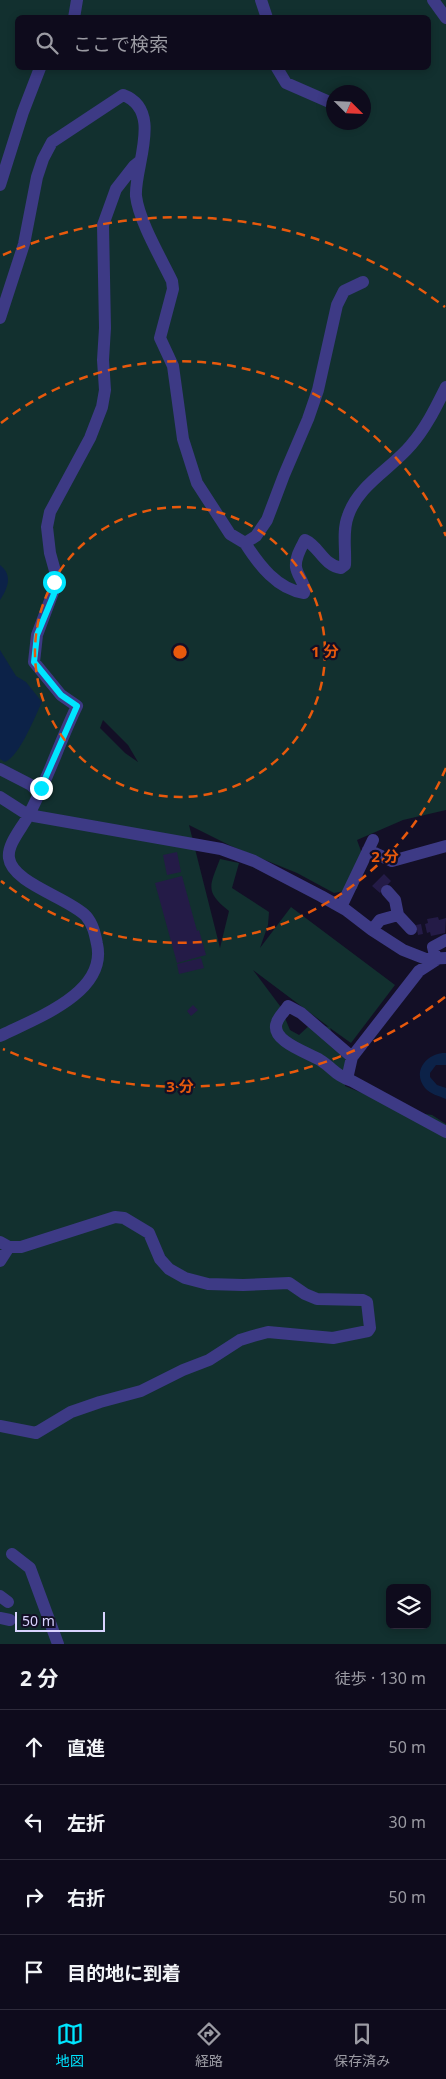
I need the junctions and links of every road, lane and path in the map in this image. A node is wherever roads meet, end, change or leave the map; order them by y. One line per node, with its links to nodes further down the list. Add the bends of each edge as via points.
1 (77, 0): 4 (street)
2 (261, 0): 5 (street)
3 (433, 0): 6 (street)
4 (74, 15)
5 (266, 15)
6 (446, 18)
7 (39, 70): 11 (street)
8 (278, 70): 9 (street, via 286,83)
9 (326, 100)
10 (140, 161): 13 (street, via 146,130 141,112 132,98 123,95 52,142 37,177 24,244); 15 (street, via 136,196 140,214 172,281 173,289 160,338 173,366 183,440 197,483 230,534); 17 (street, via 116,189 103,224 105,390 102,407 90,438 50,512 47,526 55,587 39,630 34,662 61,695 77,706)
11 (0, 185)
12 (364, 282): 15 (street, via 344,290 337,305 318,390 308,419 267,520 256,536)
13 (0, 318)
14 (446, 386): 15 (street, via 411,445 354,502 346,521 345,565 341,568 330,563 305,540 297,555 296,568 304,593 298,592 270,576)
15 (245, 543)
16 (0, 769): 17 (street, via 31,785)
17 (39, 794): 19 (street)
18 (0, 797): 19 (street)
19 (29, 815): 21 (street); 23 (street, via 221,849 254,861)
20 (446, 846): 23 (street, via 392,861 371,845)
21 (4, 853): 29 (street, via 24,878 87,917 95,930 98,948 97,964 91,977 72,999)
22 (387, 891): 24 (street, via 395,900)
23 (341, 907): 26 (street)
24 (398, 915): 25 (street); 26 (street, via 380,920)
25 (410, 929)
26 (372, 930): 28 (street, via 417,957)
27 (446, 940): 28 (street, via 434,947)
28 (441, 959): 30 (street, via 419,971)
29 (0, 1036)
30 (352, 1057): 31 (street); 31 (street, via 288,1006 276,1023 280,1036 291,1045 321,1060)
31 (347, 1080): 32 (street)
32 (446, 1132)
33 (5, 1244): 34 (street); 35 (street, via 21,1247 115,1217 124,1218 149,1232 160,1259 169,1269 185,1278 208,1284 289,1283 316,1299 363,1300 367,1302 370,1328 333,1338 268,1332 240,1340 209,1360 141,1392 71,1412 36,1432)
34 (0, 1261)
35 (0, 1426)
36 (12, 1554): 37 (street, via 30,1568)
37 (58, 1644)

